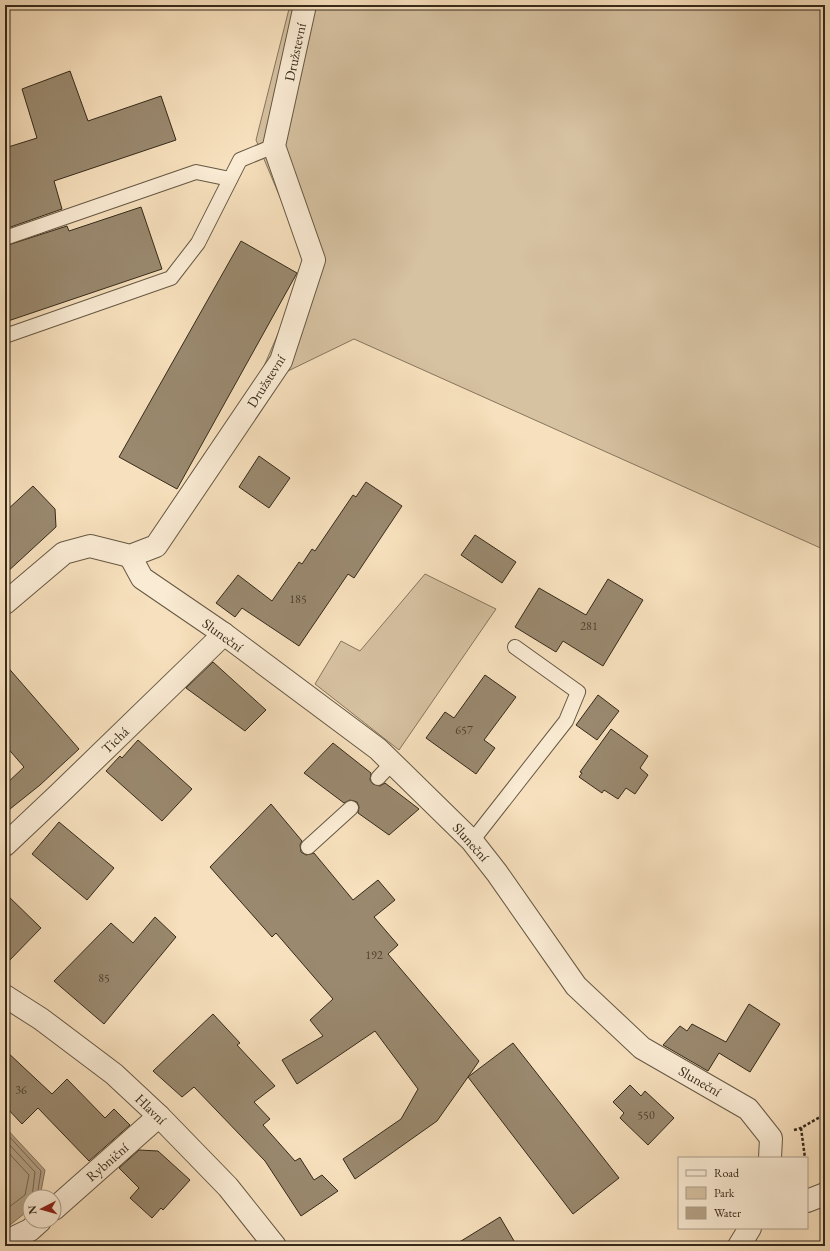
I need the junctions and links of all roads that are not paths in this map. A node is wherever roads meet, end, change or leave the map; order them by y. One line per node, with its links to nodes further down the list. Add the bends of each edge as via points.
1 (305, 5): 2 (street, Družstevní)
2 (274, 146): 3 (lane, via 240,160); 6 (street, Družstevní, via 314,260 281,360 156,546)
3 (230, 180): 4 (lane, via 196,172); 5 (lane, via 198,243 171,278)
4 (5, 238)
5 (5, 336)
6 (130, 556): 7 (street, via 90,546 64,553); 8 (street, Sluneční, via 142,578)
7 (5, 602)
8 (224, 634): 11 (street, Sluneční, via 378,749 385,770); 12 (street, Tichá)
9 (515, 647): 11 (lane, via 578,692 566,721)
10 (351, 808): 13 (lane)
11 (472, 841): 16 (street, Sluneční, via 576,986 642,1048 748,1109)
12 (5, 845)
13 (308, 847)
14 (5, 996): 15 (street, Hlavní, via 41,1019 114,1074)
15 (159, 1116): 19 (street, Rybniční); 23 (street, Hlavní, via 228,1187)
16 (770, 1148)
17 (825, 1194): 18 (street)
18 (808, 1201)
19 (62, 1202)
20 (31, 1229): 22 (street)
21 (749, 1229): 24 (street)
22 (5, 1242)
23 (275, 1246)
24 (739, 1246)

